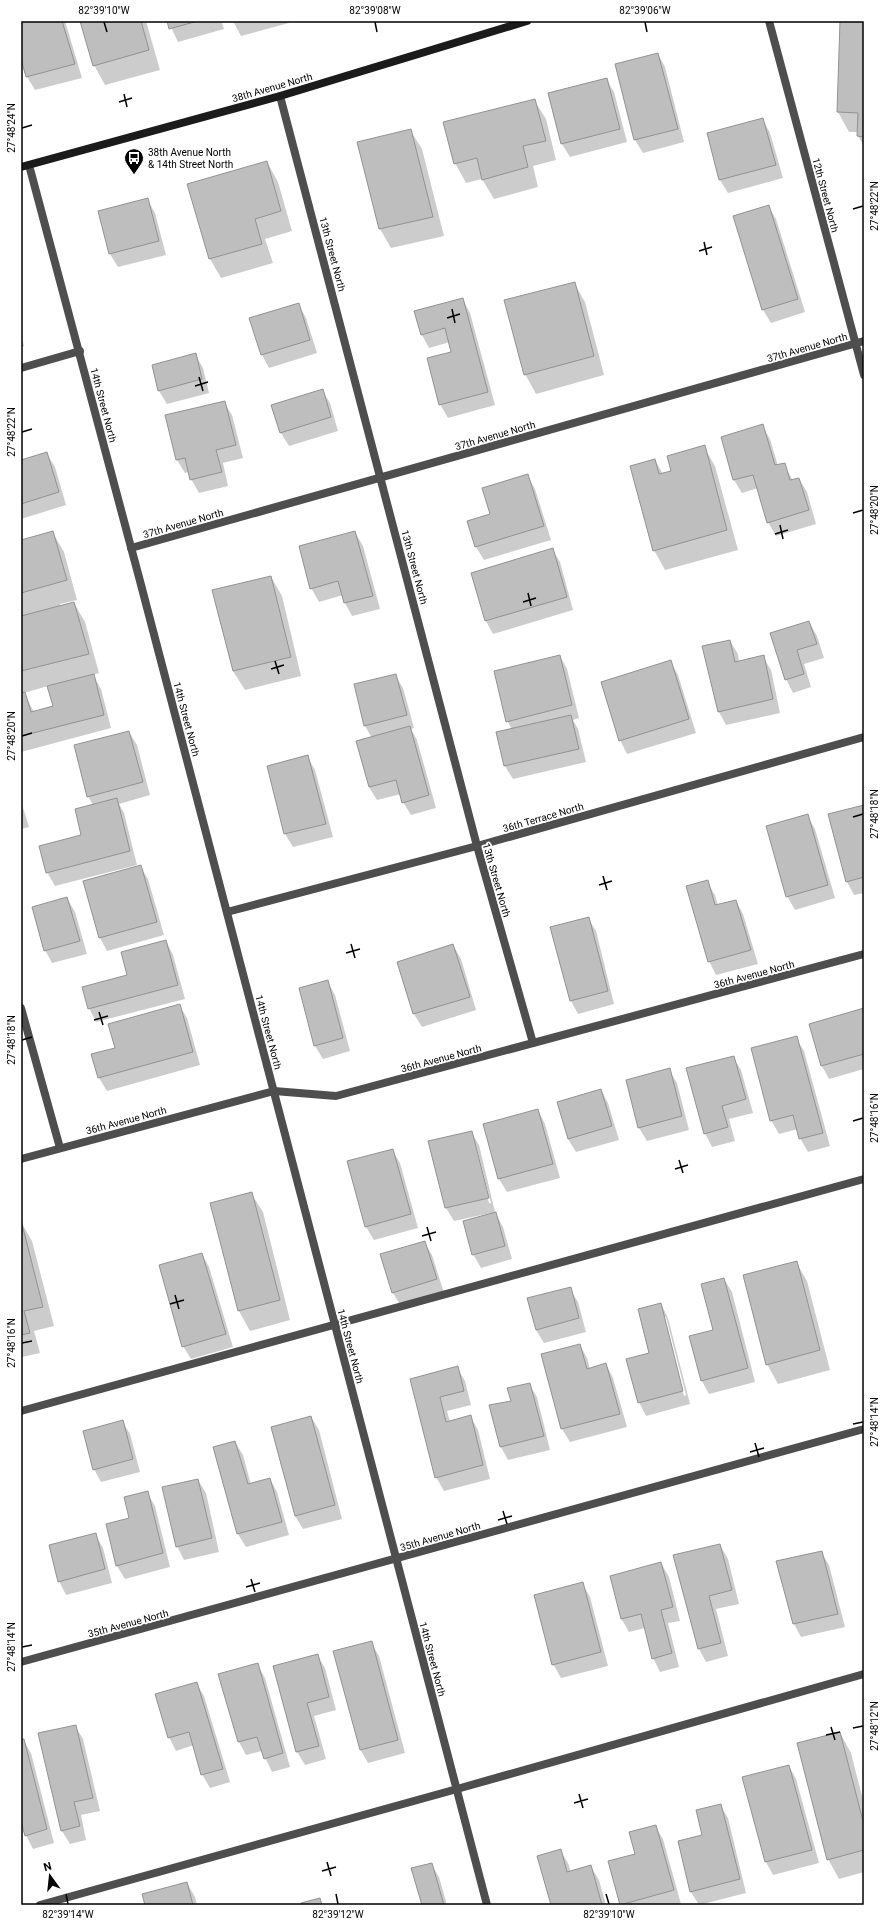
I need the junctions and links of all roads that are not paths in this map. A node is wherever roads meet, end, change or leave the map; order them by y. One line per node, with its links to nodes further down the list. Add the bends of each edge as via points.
1 (527, 21): 3 (main road, 38th Avenue North)
2 (769, 21): 6 (street, 12th Street North)
3 (280, 96): 4 (main road, 38th Avenue North); 10 (street, 13th Street North)
4 (25, 166): 7 (street, 14th Street North)
5 (864, 341): 6 (street, 37th Avenue North)
6 (856, 343): 9 (street, 12th Street North); 10 (street, 37th Avenue North)
7 (80, 351): 8 (street); 11 (street, 14th Street North)
8 (21, 368)
9 (864, 375)
10 (381, 477): 11 (street, 37th Avenue North); 13 (street, 13th Street North)
11 (131, 548): 14 (street, 14th Street North)
12 (864, 737): 13 (street, 36th Terrace North)
13 (477, 846): 14 (street, 36th Terrace North); 17 (street, 13th Street North)
14 (227, 912): 18 (street, 14th Street North)
15 (864, 954): 17 (street, 36th Avenue North)
16 (21, 1008): 19 (street)
17 (533, 1043): 18 (street, 36th Avenue North, via 336,1096)
18 (274, 1091): 19 (street, 36th Avenue North); 22 (street, 14th Street North)
19 (60, 1148): 20 (street, 36th Avenue North)
20 (21, 1159)
21 (864, 1179): 22 (street)
22 (335, 1324): 23 (street); 25 (street, 14th Street North)
23 (21, 1411)
24 (864, 1429): 25 (street, 35th Avenue North)
25 (396, 1559): 26 (street, 35th Avenue North); 28 (street, 14th Street North)
26 (21, 1662)
27 (864, 1674): 28 (street)
28 (457, 1789): 29 (street); 30 (street, 14th Street North)
29 (40, 1905)
30 (488, 1905)

